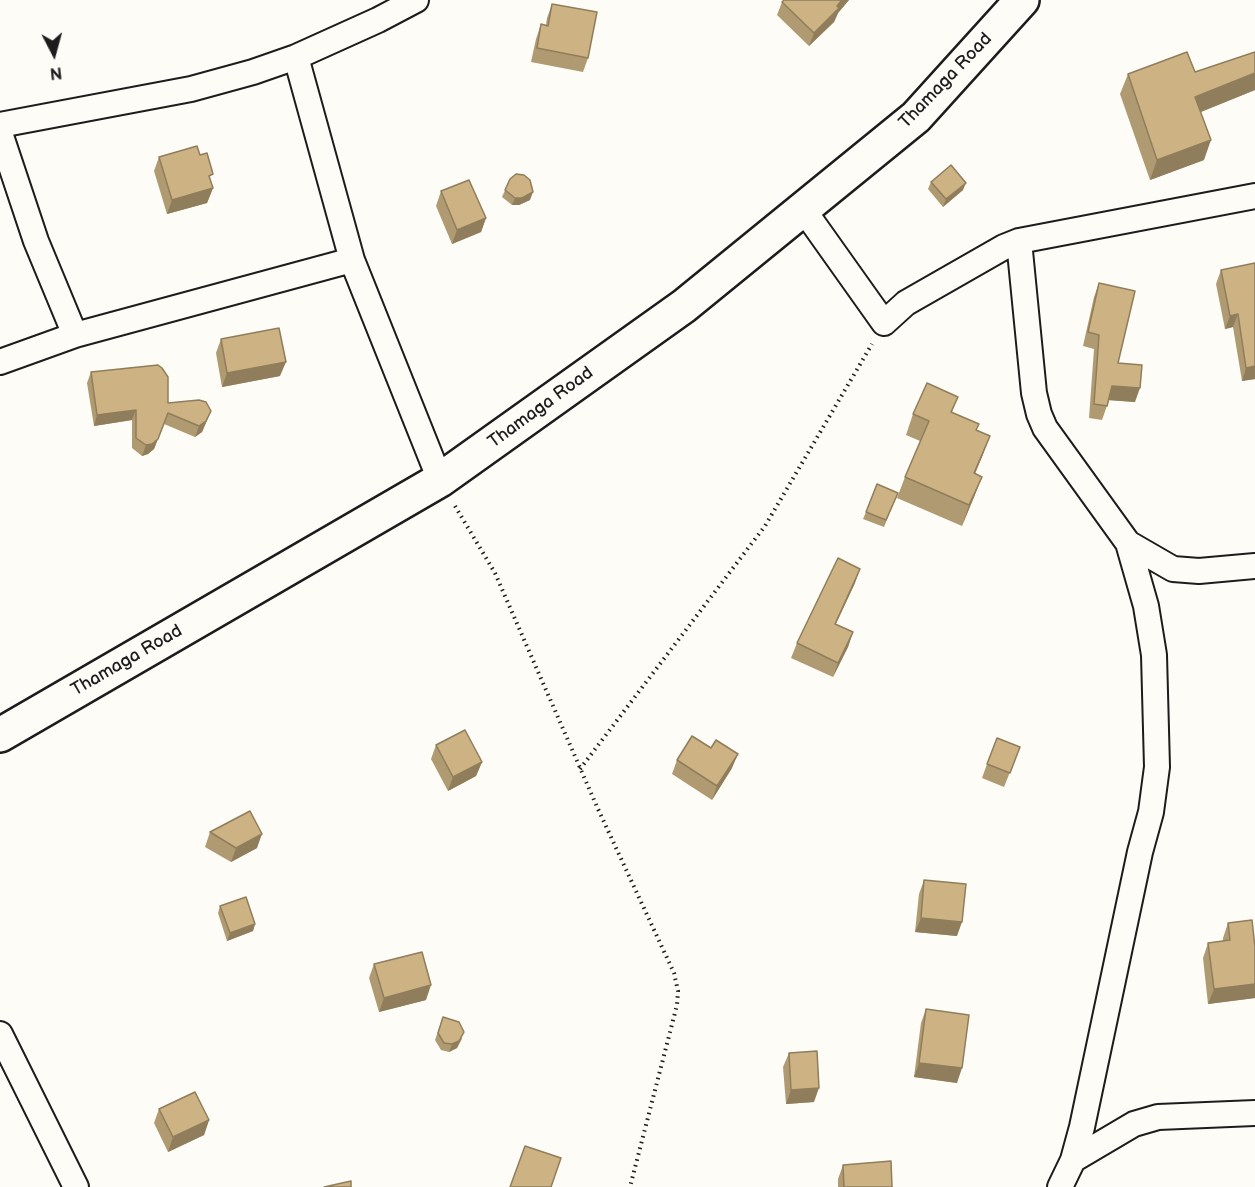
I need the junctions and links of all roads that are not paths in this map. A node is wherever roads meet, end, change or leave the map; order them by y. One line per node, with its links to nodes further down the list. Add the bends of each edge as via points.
1 (416, 0): 3 (street)
2 (1022, 0): 7 (main road, Thamaga Road, via 916,117)
3 (296, 57): 4 (street, via 191,89); 9 (street)
4 (0, 125)
5 (0, 133): 10 (street, via 36,241)
6 (1255, 196): 8 (street)
7 (803, 209): 8 (street, via 884,323 906,303); 12 (main road, Thamaga Road, via 684,306)
8 (1019, 241): 13 (street, via 1039,414)
9 (352, 260): 10 (street); 12 (street)
10 (75, 335): 11 (street)
11 (0, 362)
12 (440, 480): 15 (main road, Thamaga Road)
13 (1128, 543): 14 (street, via 1173,569); 18 (street, via 1146,606 1154,655 1157,767 1151,812)
14 (1255, 566)
15 (0, 735)
16 (0, 1034): 19 (street)
17 (1255, 1113): 18 (street, via 1158,1117 1134,1124)
18 (1073, 1160): 20 (street)
19 (76, 1187)
20 (1060, 1187)

